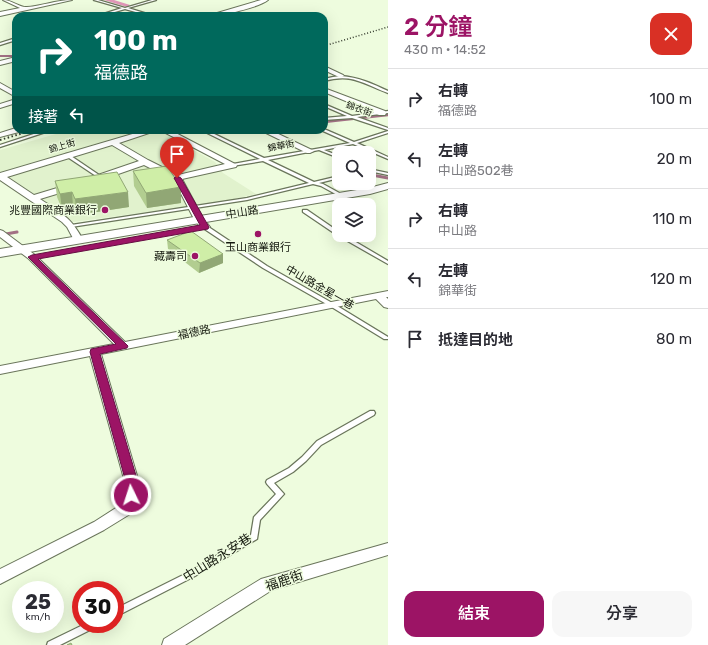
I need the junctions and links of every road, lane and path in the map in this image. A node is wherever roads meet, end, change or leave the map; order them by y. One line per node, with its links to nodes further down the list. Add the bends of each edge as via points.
1 (6, 0): 7 (street)
2 (55, 0): 7 (street)
3 (69, 0): 7 (street)
4 (95, 0): 8 (lane)
5 (155, 0): 8 (lane)
6 (264, 0): 12 (street, via 259,4)
7 (23, 8): 9 (street); 13 (street)
8 (125, 8): 10 (lane); 11 (lane)
9 (0, 11)
10 (112, 12)
11 (139, 12)
12 (226, 12)
13 (0, 14)
14 (12, 40): 15 (lane)
15 (0, 44)
16 (12, 60): 17 (street)
17 (0, 62)
18 (328, 70): 19 (street)
19 (341, 76): 20 (lane); 24 (lane, via 349,76)
20 (328, 79)
21 (0, 85): 22 (street)
22 (12, 92)
23 (328, 92): 28 (street, 錦衣街)
24 (388, 92)
25 (12, 102): 26 (street)
26 (0, 106)
27 (328, 107): 29 (lane, 錦衣街)
28 (385, 113): 29 (lane)
29 (352, 117): 30 (lane); 32 (lane, 錦衣街)
30 (328, 119)
31 (12, 131): 39 (street)
32 (388, 131): 41 (lane, 錦華街)
33 (328, 132): 41 (lane)
34 (38, 134): 42 (lane)
35 (140, 134): 40 (street, 錦上街)
36 (172, 134): 50 (street)
37 (212, 134): 48 (lane)
38 (273, 134): 44 (street)
39 (0, 135)
40 (113, 142): 45 (street, 錦上街); 49 (street)
41 (354, 143): 43 (lane, 錦華街); 47 (lane)
42 (0, 146)
43 (321, 150): 44 (lane, 錦華街); 46 (lane)
44 (310, 151): 48 (lane, 錦華街)
45 (67, 155): 53 (street, 錦上街); 54 (lane)
46 (332, 155)
47 (388, 158)
48 (264, 160): 50 (lane, 錦華街); 57 (lane)
49 (145, 162): 54 (street); 55 (street)
50 (233, 165): 55 (street, 錦華街)
51 (376, 171): 52 (lane)
52 (388, 174)
53 (0, 176): 62 (street)
54 (96, 178)
55 (177, 178): 63 (street)
56 (332, 179): 57 (lane)
57 (313, 183): 60 (lane); 63 (lane, via 247,199)
58 (77, 184): 62 (street)
59 (388, 186): 60 (street, 中山路)
60 (341, 196): 65 (street, 中山路)
61 (388, 196): 64 (street, 中山路)
62 (32, 199): 66 (street)
63 (193, 208): 65 (street); 66 (lane)
64 (305, 211): 65 (street, 中山路); 67 (lane)
65 (202, 223): 69 (street, 中山路); 73 (street, 中山路); 77 (lane, 中山路金星一巷, via 265,267)
66 (71, 226): 69 (street)
67 (332, 229)
68 (0, 233): 71 (street)
69 (78, 240): 71 (street, 中山路)
70 (353, 242): 75 (lane)
71 (22, 250): 72 (street, 中山路); 73 (street)
72 (0, 253)
73 (32, 257): 74 (street, 中山路); 80 (street)
74 (0, 263)
75 (388, 263)
76 (384, 295): 77 (street, 福德路); 78 (street)
77 (332, 305): 79 (lane, 中山路金星一巷); 80 (street, 福德路)
78 (388, 305)
79 (386, 338)
80 (123, 346): 81 (street, 福德路)
81 (95, 352): 82 (street, 福德路); 85 (street, via 131,479 131,495 125,510)
82 (0, 370)
83 (372, 413): 86 (lane, 中山路永安巷, via 319,443 291,470 269,482 280,494 257,519 254,537 192,574)
84 (388, 549): 89 (street, 福鹿街, via 267,584)
85 (0, 577)
86 (124, 608)
87 (75, 633): 88 (lane)
88 (51, 645)
89 (170, 645)

